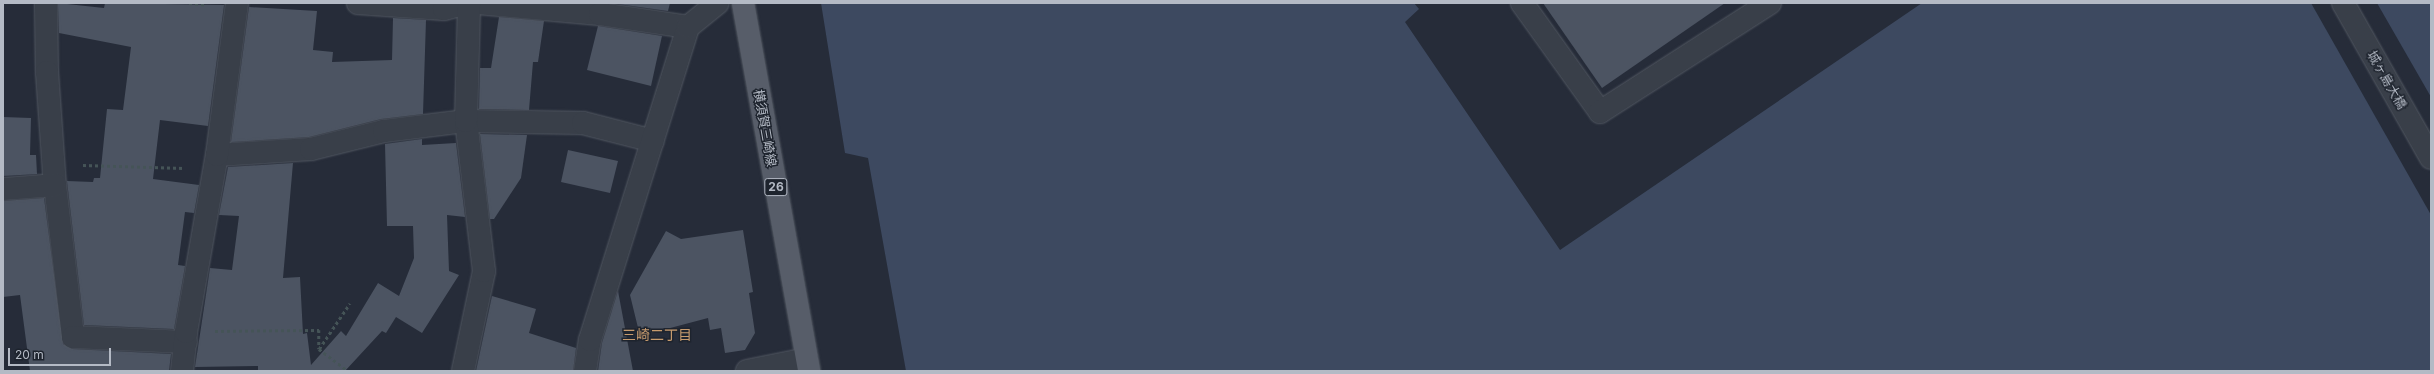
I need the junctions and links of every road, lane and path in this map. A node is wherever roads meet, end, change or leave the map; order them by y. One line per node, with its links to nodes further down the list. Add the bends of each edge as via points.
1 (46, 3): 16 (street, via 47,72)
2 (237, 3): 15 (street)
3 (358, 3): 4 (street, via 444,10)
4 (468, 3): 12 (street)
5 (478, 3): 11 (street, via 600,14)
6 (718, 3): 11 (street)
7 (743, 3): 21 (main road, 横須賀三崎線 / 26)
8 (1522, 3): 9 (street, via 1600,112)
9 (1770, 3)
10 (2343, 3): 14 (street, 城ヶ島大橋)
11 (688, 27): 13 (street)
12 (466, 121): 13 (street, via 583,123); 15 (street, via 384,130 311,149); 24 (street, via 484,271)
13 (653, 141): 25 (street, via 590,340)
14 (2431, 158)
15 (216, 162): 16 (path); 19 (street)
16 (55, 174): 17 (street); 19 (street, via 73,337)
17 (3, 189)
18 (350, 302): 20 (path)
19 (186, 337): 20 (path, via 319,330); 22 (street)
20 (319, 349): 23 (path)
21 (808, 365): 26 (street)
22 (182, 371)
23 (348, 371)
24 (463, 371)
25 (585, 371)
26 (747, 371)

